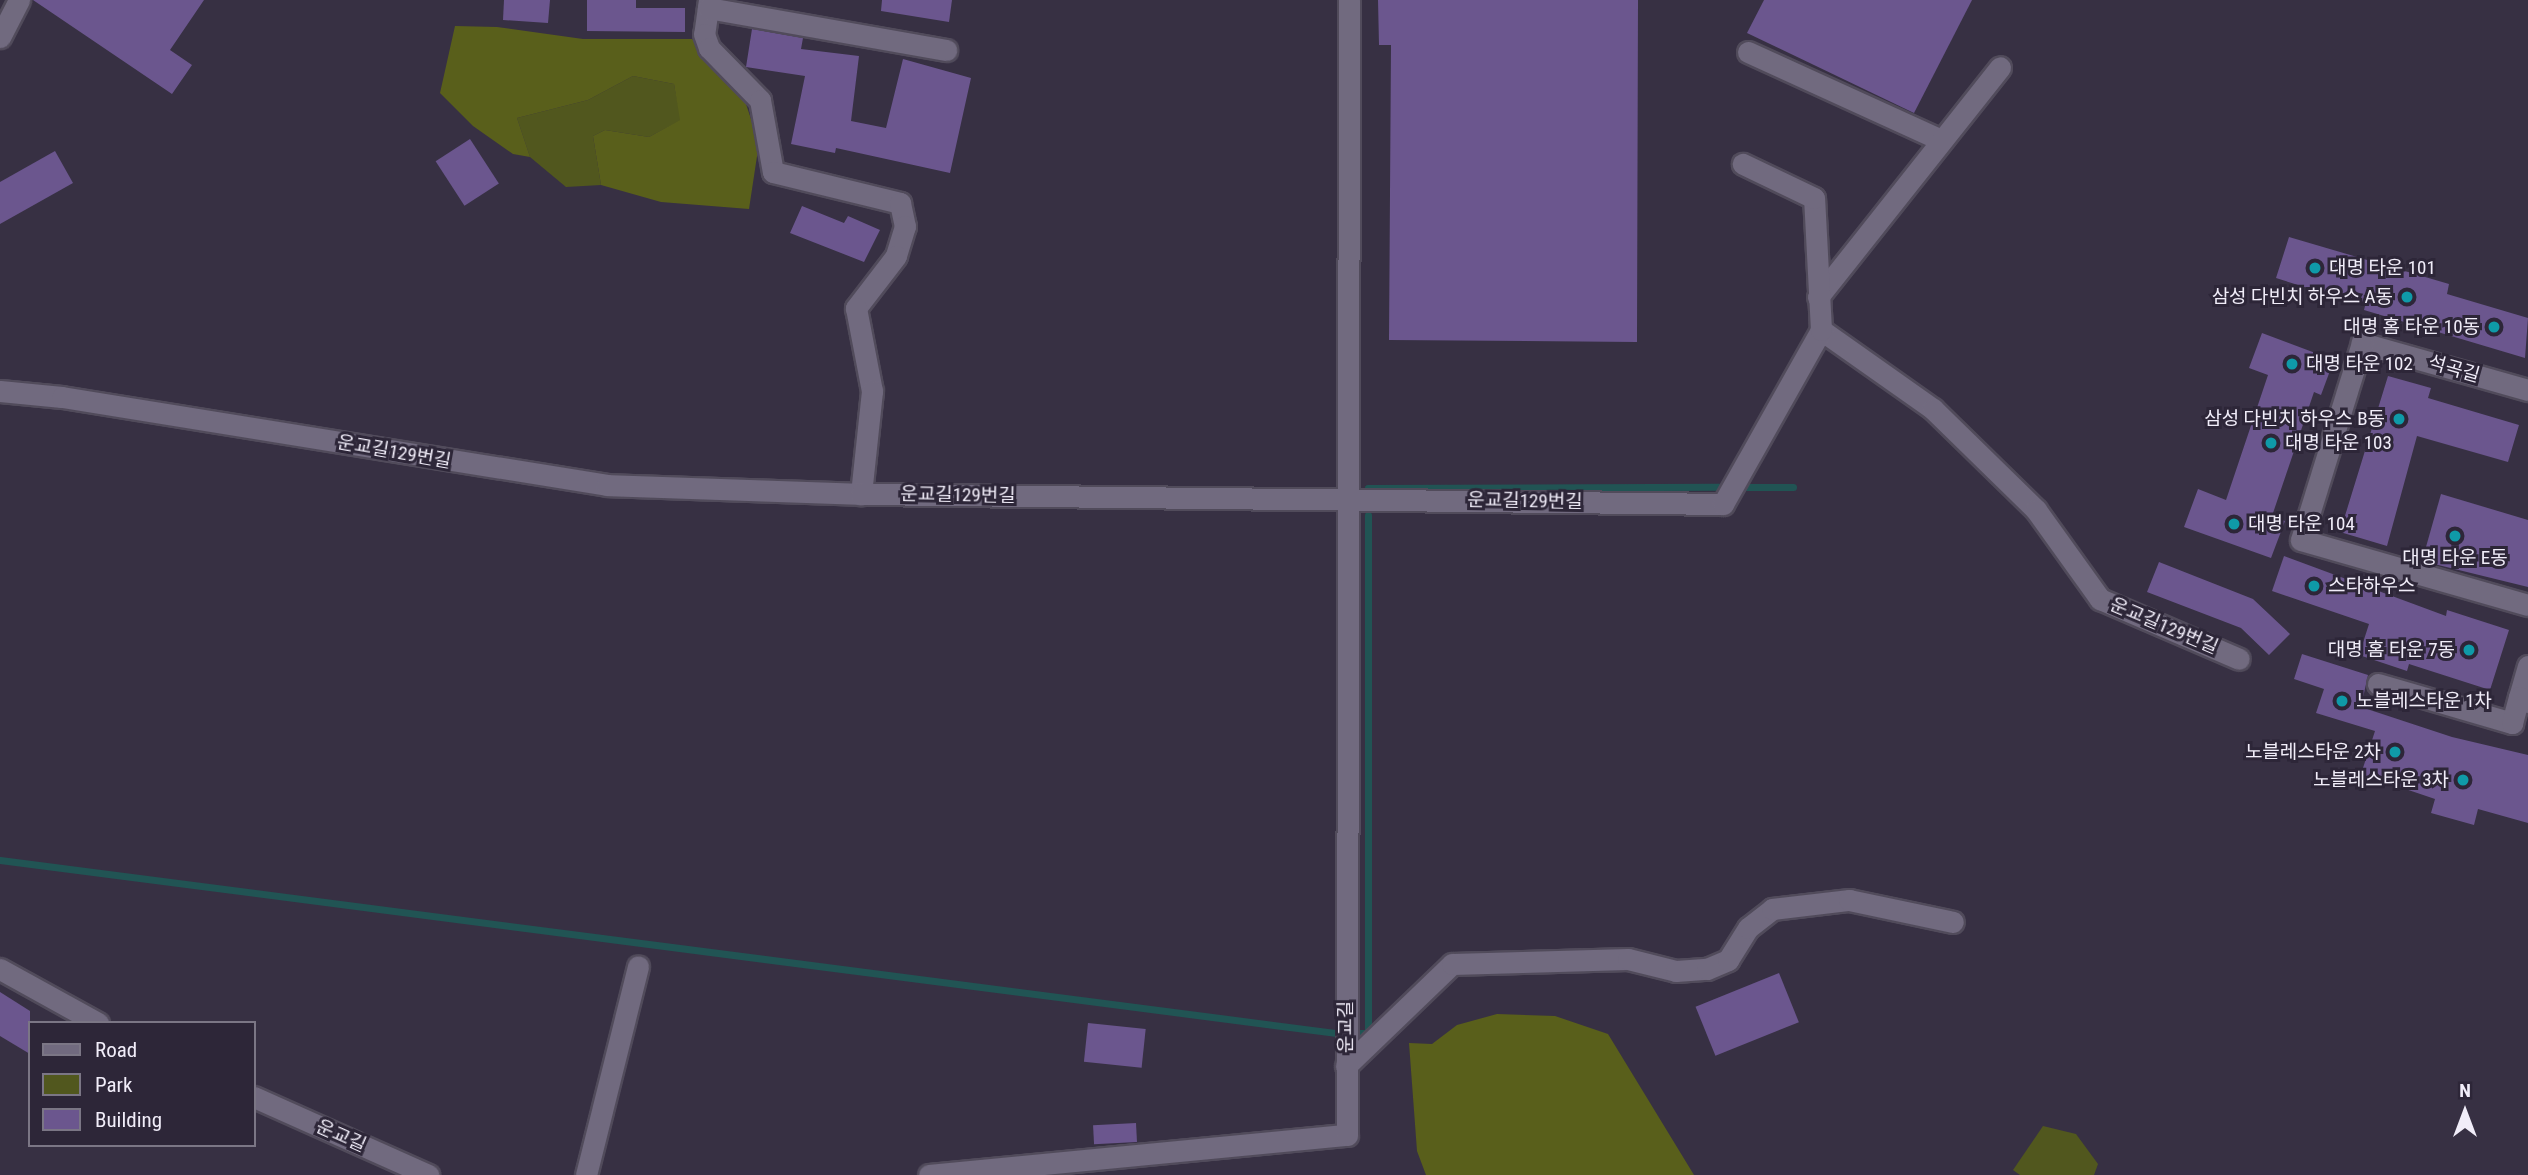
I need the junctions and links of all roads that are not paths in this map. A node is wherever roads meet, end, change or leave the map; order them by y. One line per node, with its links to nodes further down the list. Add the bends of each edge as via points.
1 (19, 0): 4 (street)
2 (1349, 0): 15 (street, 운교길)
3 (708, 4): 5 (street); 14 (street, via 704,34 709,48 760,100 767,159 773,172 900,202 905,226 896,256 856,308 872,391)
4 (0, 37)
5 (946, 50)
6 (1748, 52): 8 (street)
7 (2000, 66): 8 (street)
8 (1939, 139): 10 (street)
9 (1743, 164): 10 (street, via 1814,198)
10 (1818, 297): 11 (street)
11 (1821, 330): 15 (street, 운교길129번길, via 1723,504); 17 (street, 운교길129번길, via 1943,418 2036,510 2100,598)
12 (2528, 390): 16 (street, 석곡길, via 2362,342 2301,540)
13 (0, 391): 14 (street, 운교길129번길, via 607,485)
14 (861, 494): 15 (street, 운교길129번길)
15 (1350, 499): 25 (street, 운교길)
16 (2528, 605)
17 (2239, 659)
18 (2528, 666): 20 (street)
19 (2378, 684): 20 (street, via 2512,723)
20 (2524, 699)
21 (1953, 922): 25 (street, via 1849,901 1772,909 1748,928 1728,960 1707,969 1676,971 1628,959 1452,964)
22 (638, 966): 28 (street)
23 (0, 969): 24 (street)
24 (94, 1021)
25 (1346, 1066): 29 (street, 운교길, via 1347,1135)
26 (256, 1098): 27 (street, 운교길)
27 (428, 1175)
28 (586, 1175)
29 (929, 1175)

